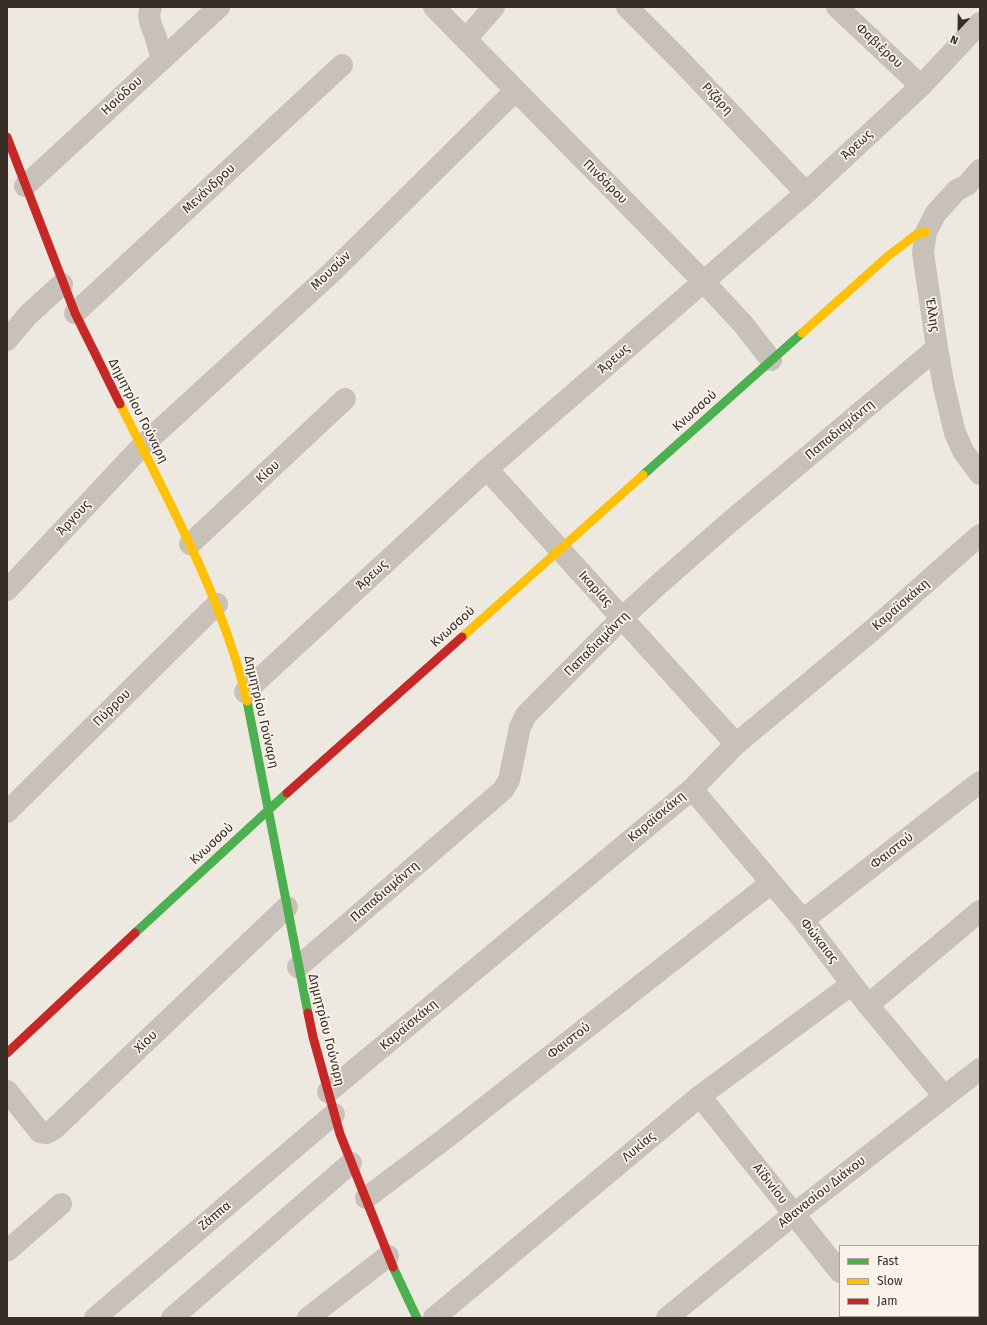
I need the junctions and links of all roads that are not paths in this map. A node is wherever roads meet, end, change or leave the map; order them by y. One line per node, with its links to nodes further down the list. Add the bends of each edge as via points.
1 (151, 7): 9 (street, via 150,24)
2 (220, 7): 9 (street, Ησιόδου)
3 (434, 7): 8 (street, Πινδάρου)
4 (494, 7): 8 (street)
5 (628, 7): 16 (street, Ριζάρη)
6 (837, 7): 11 (street, Φαβιέρου)
7 (980, 23): 11 (street, Άρεως)
8 (466, 39): 12 (street, Πινδάρου)
9 (162, 60): 15 (street, Ησιόδου)
10 (342, 65): 20 (street, Μενάνδρου)
11 (921, 86): 16 (street, Άρεως)
12 (515, 91): 18 (street, Πινδάρου); 25 (street, Μουσών, via 331,273)
13 (7, 137): 15 (street, Δημητρίου Γούναρη)
14 (980, 170): 17 (street, Έλλης, via 967,185 947,200 936,213)
15 (25, 186): 19 (street, Δημητρίου Γούναρη)
16 (806, 193): 18 (street, Άρεως)
17 (926, 232): 22 (street, Έλλης, via 923,247 924,265); 23 (street, Κνωσσού, via 917,234 888,256)
18 (703, 281): 23 (street, Πινδάρου, via 743,324); 26 (street, Άρεως)
19 (62, 284): 20 (street, Δημητρίου Γούναρη); 21 (street)
20 (75, 314): 25 (street, Δημητρίου Γούναρη)
21 (7, 340)
22 (937, 348): 27 (street, Έλλης, via 955,433 962,451); 33 (street, Παπαδιαμάντη, via 731,521)
23 (771, 360): 30 (street, Κνωσσού)
24 (345, 399): 29 (street, Κίου)
25 (142, 446): 29 (street, Δημητρίου Γούναρη); 31 (street, Άργους)
26 (487, 468): 30 (street, Ικαρίας); 34 (street, Άρεως)
27 (980, 474)
28 (980, 535): 35 (street, Καραϊσκάκη, via 869,633)
29 (190, 544): 32 (street, Δημητρίου Γούναρη)
30 (560, 550): 33 (street, Ικαρίας); 38 (street, Κνωσσού)
31 (7, 590)
32 (216, 604): 34 (street, Δημητρίου Γούναρη); 39 (street, Πύρρου)
33 (622, 618): 35 (street, Ικαρίας); 44 (street, Παπαδιαμάντη, via 526,715 520,727 508,780 503,790)
34 (245, 692): 38 (street, Δημητρίου Γούναρη)
35 (736, 744): 37 (street, Καραϊσκάκη)
36 (980, 782): 43 (street, Φαιστού)
37 (692, 789): 40 (street, Φώκαιας); 50 (street, Καραϊσκάκη)
38 (269, 809): 41 (street, Δημητρίου Γούναρη); 47 (street, Κνωσσού)
39 (7, 812)
40 (771, 883): 43 (street, Φώκαιας); 55 (street, Φαιστού)
41 (287, 907): 44 (street, Δημητρίου Γούναρη); 49 (street, Χίου, via 47,1134 40,1132)
42 (980, 911): 46 (street)
43 (803, 920): 45 (street, Φώκαιας)
44 (298, 967): 50 (street, Δημητρίου Γούναρη)
45 (852, 984): 46 (street, Φώκαιας); 51 (street, Λυκίας)
46 (868, 1005): 52 (street, Φώκαιας)
47 (7, 1053)
48 (980, 1068): 52 (street, Αθανασίου Διάκου)
49 (7, 1091)
50 (328, 1092): 53 (street, Δημητρίου Γούναρη)
51 (700, 1096): 57 (street, Αϊδινίου); 65 (street, Λυκίας)
52 (944, 1096): 57 (street, Αθανασίου Διάκου)
53 (334, 1114): 54 (street, Δημητρίου Γούναρη); 61 (street, Ζάππα)
54 (352, 1163): 55 (street, Δημητρίου Γούναρη); 62 (street)
55 (366, 1198): 59 (street, Δημητρίου Γούναρη)
56 (62, 1204): 58 (street)
57 (794, 1214): 60 (street, Αϊδινίου); 66 (street, Αθανασίου Διάκου)
58 (7, 1251)
59 (388, 1256): 63 (street); 64 (street, Δημητρίου Γούναρη)
60 (839, 1271)
61 (95, 1318)
62 (172, 1318)
63 (308, 1318)
64 (417, 1318)
65 (434, 1318)
66 (667, 1318)

